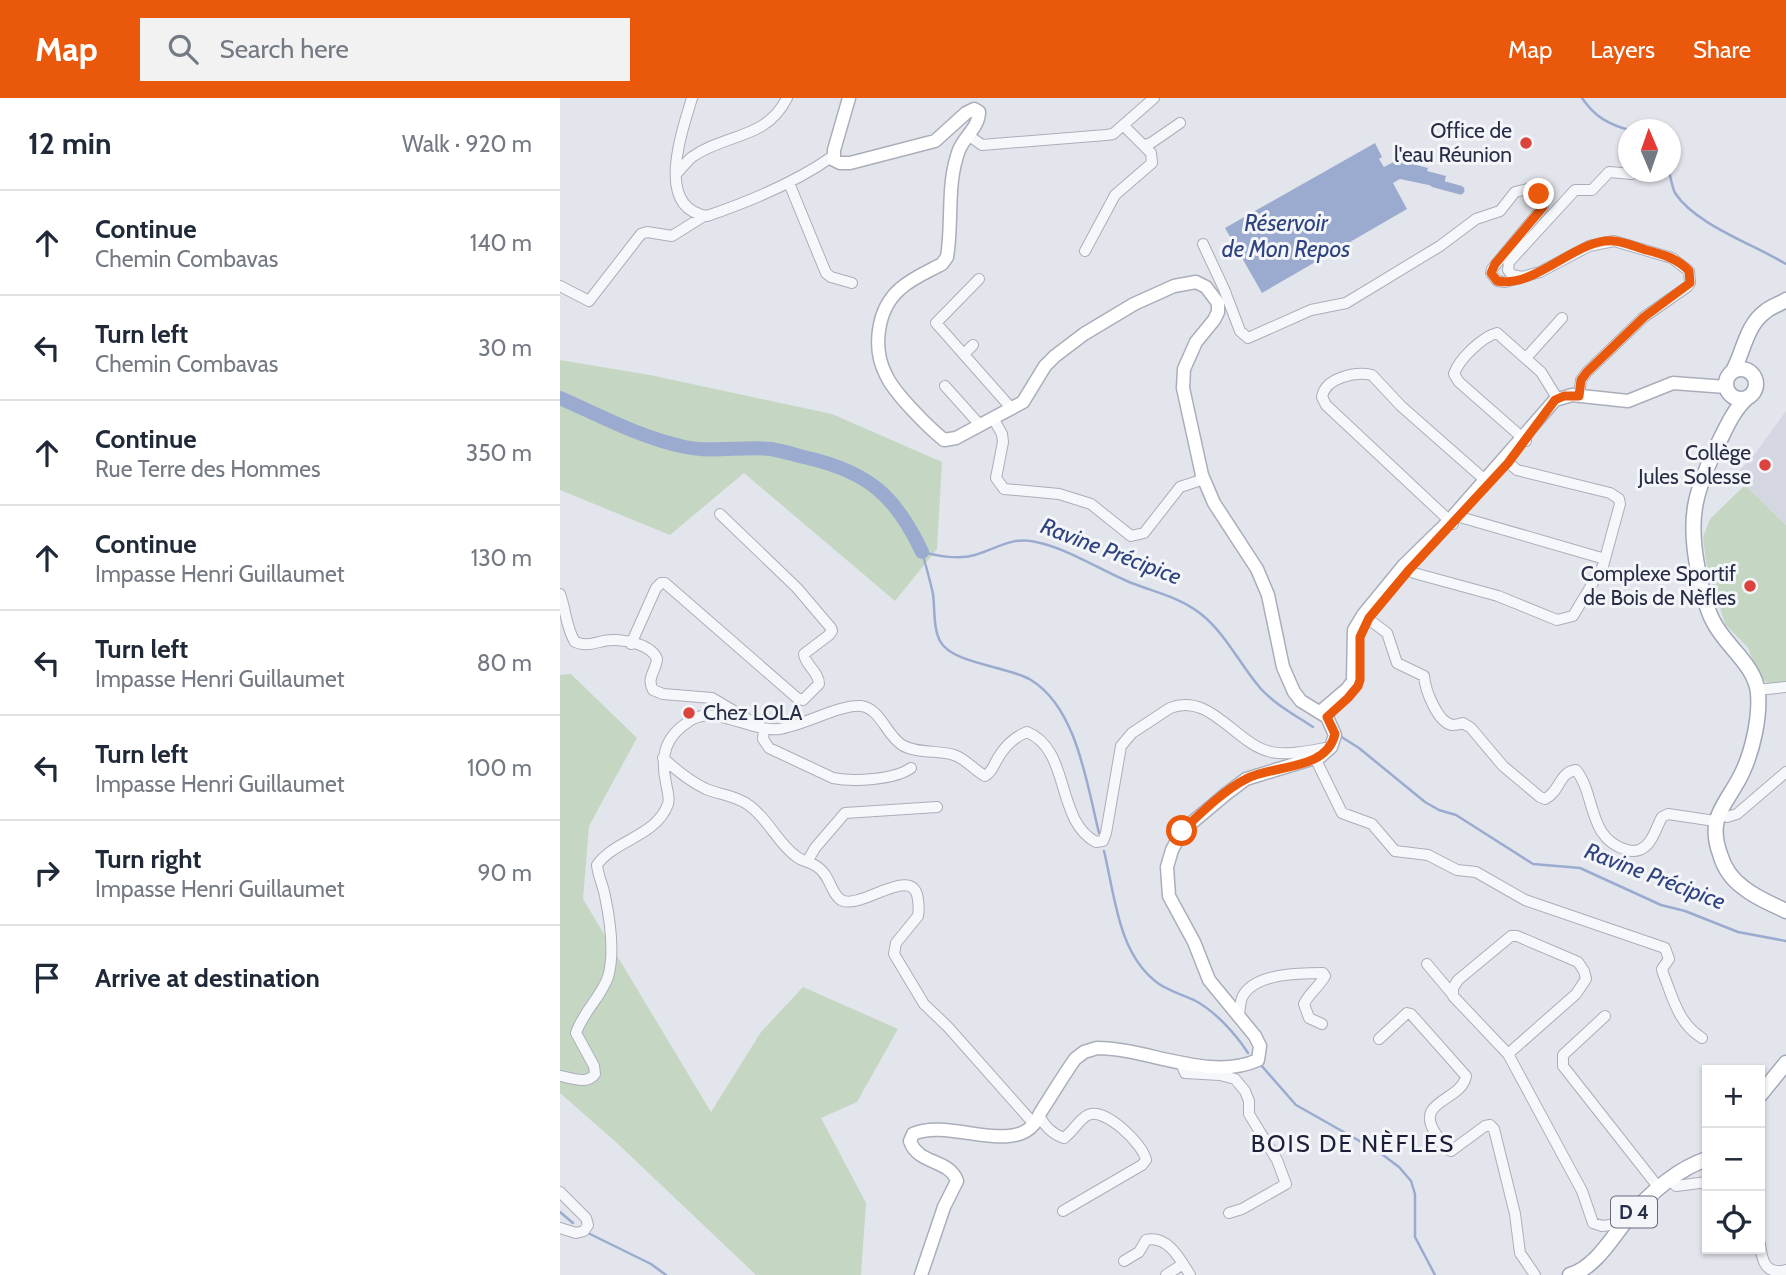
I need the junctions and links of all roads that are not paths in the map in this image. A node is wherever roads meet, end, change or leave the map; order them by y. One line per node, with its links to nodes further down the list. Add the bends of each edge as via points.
1 (692, 98): 10 (street, via 680,139)
2 (787, 98): 10 (street, via 774,120 693,156)
3 (849, 98): 9 (street)
4 (1154, 98): 6 (street)
5 (1180, 123): 8 (street)
6 (1123, 125): 7 (street, via 1106,135 982,145); 8 (street)
7 (968, 135): 9 (street, via 980,117 974,109 935,141 850,163); 34 (street, via 951,172 947,257 893,297 881,321 878,341 885,374 944,440)
8 (1144, 145): 15 (street, via 1152,163 1115,195)
9 (833, 156): 12 (street)
10 (677, 173): 13 (street, via 678,195 684,206)
11 (1618, 173): 16 (street, via 1609,172 1592,190 1575,190 1509,262 1512,275)
12 (789, 183): 13 (street); 18 (street, via 826,273)
13 (704, 216): 19 (street, via 672,236 640,234 589,301)
14 (1203, 244): 16 (street, via 1240,331 1248,338 1311,310 1346,303 1476,219 1500,211 1515,191 1532,188 1543,207 1491,273 1505,282)
15 (1085, 251)
16 (1523, 277): 30 (street, via 1589,246 1614,241 1672,258 1689,271 1688,287 1644,317 1587,372)
17 (979, 279): 24 (street, via 936,323)
18 (852, 282)
19 (560, 286)
20 (1786, 300): 23 (main road, via 1765,311)
21 (1562, 318): 25 (street)
22 (973, 345): 24 (street)
23 (1743, 347): 26 (main road); 27 (main road)
24 (964, 354): 32 (street)
25 (1526, 358): 31 (street, via 1541,372); 35 (street, via 1497,333 1485,338 1454,374)
26 (1748, 370): 27 (main road); 29 (main road, via 1756,386)
27 (1733, 371): 29 (main road, via 1727,378)
28 (945, 386): 34 (street)
29 (1735, 394): 30 (street, via 1673,383 1621,402); 47 (main road, via 1732,417 1696,496 1693,541 1712,621 1746,666)
30 (1579, 396): 31 (street)
31 (1556, 399): 35 (street)
32 (1012, 409): 33 (street); 37 (street, via 1023,402 1045,366 1084,334 1134,304 1196,282 1218,303 1214,320 1196,342 1184,369 1183,388)
33 (993, 418): 34 (street); 37 (street, via 1002,434 996,478 1004,489 1059,494 1091,504 1131,536 1144,533 1180,487)
34 (980, 425)
35 (1524, 439): 36 (street); 38 (street)
36 (1508, 463): 40 (street); 41 (street, via 1517,470 1619,499)
37 (1203, 479): 48 (street, via 1257,569 1289,680 1301,701)
38 (1485, 480): 40 (street); 40 (street, via 1372,375 1356,374 1323,388 1326,405)
39 (720, 514): 45 (street, via 797,588 831,628 829,635 804,654 819,684 803,700 797,698 665,583 656,588)
40 (1454, 521): 41 (street); 42 (street)
41 (1605, 559): 42 (street, via 1577,612 1556,620)
42 (1406, 567): 44 (street)
43 (560, 594): 45 (street, via 575,642)
44 (1366, 617): 48 (street, via 1354,630 1353,681); 56 (street, via 1387,633 1397,663 1424,676 1425,689 1448,724 1471,727 1503,766 1540,797 1552,796 1564,775 1576,770 1601,831 1622,849 1643,849 1668,814)
45 (631, 644): 49 (street, via 655,653 653,691 712,698)
46 (1786, 687): 47 (street)
47 (1757, 690): 56 (main road, via 1748,757)
48 (1323, 715): 50 (street, via 1335,734)
49 (764, 729): 50 (street, via 780,729 862,706 903,746 953,754 985,776 1017,736 1039,737 1048,747 1081,830 1096,842 1103,841 1106,833 1121,746 1167,709 1199,707 1259,748 1274,753); 51 (street, via 716,715 693,719 673,736); 53 (street, via 762,739 769,748 833,778 897,776)
50 (1331, 747): 52 (street)
51 (663, 758): 57 (street, via 693,782 749,805 797,858); 69 (street, via 669,801 662,815 597,865 605,893 610,964 576,1033 595,1074 585,1081)
52 (1315, 758): 61 (street, via 1246,779 1182,831 1172,850 1167,867 1169,897 1209,980); 64 (street, via 1342,813 1372,824 1395,851 1429,855 1457,870 1476,872 1520,898 1665,948 1669,959 1662,969 1680,1017)
53 (911, 768)
54 (1786, 772): 56 (street, via 1737,814)
55 (937, 807): 57 (street, via 845,813)
56 (1716, 817): 58 (main road, via 1715,840 1730,876 1744,889)
57 (807, 862): 71 (street, via 818,867 841,900 852,903 893,887 913,887 918,916 896,943 894,954 924,1004)
58 (1786, 911)
59 (1427, 964): 60 (street)
60 (1453, 996): 66 (street); 66 (street, via 1458,980 1511,936 1524,937 1578,962 1586,979 1576,995)
61 (1239, 1015): 63 (street, via 1248,989 1278,975 1323,973 1321,984 1304,1004 1309,1018); 67 (street, via 1260,1046 1258,1060 1237,1066)
62 (1605, 1016): 74 (street, via 1563,1055 1563,1066)
63 (1322, 1024)
64 (1702, 1038)
65 (1379, 1039): 87 (street, via 1410,1014 1466,1076 1464,1083 1431,1110 1431,1126 1451,1151 1485,1126 1494,1129 1520,1253)
66 (1508, 1054): 78 (street, via 1582,1191 1593,1223)
67 (1181, 1063): 71 (street, via 1106,1048 1084,1052 1074,1059); 77 (street, via 1185,1073 1235,1079 1245,1091 1249,1114 1286,1184)
68 (1786, 1063): 70 (main road)
69 (560, 1076)
70 (1765, 1089)
71 (1037, 1120): 76 (street, via 1064,1138 1085,1116 1098,1113 1145,1152 1142,1165); 84 (street, via 1017,1135 1004,1137 950,1129 913,1134 912,1149 949,1169 957,1181)
72 (1702, 1162): 74 (main road, D 4)
73 (1702, 1183): 74 (street)
74 (1664, 1184): 78 (main road, D 4)
75 (560, 1192): 79 (street, via 588,1225 576,1233)
76 (1063, 1210)
77 (1229, 1213)
78 (1625, 1223): 88 (main road, D 4, via 1595,1259)
79 (560, 1228)
80 (1762, 1254): 83 (street, via 1768,1270 1776,1274)
81 (1124, 1261): 82 (street, via 1153,1239 1172,1248)
82 (1183, 1264): 85 (street); 86 (street)
83 (1786, 1270)
84 (921, 1275)
85 (1166, 1275)
86 (1190, 1275)
87 (1535, 1275)
88 (1570, 1275)

